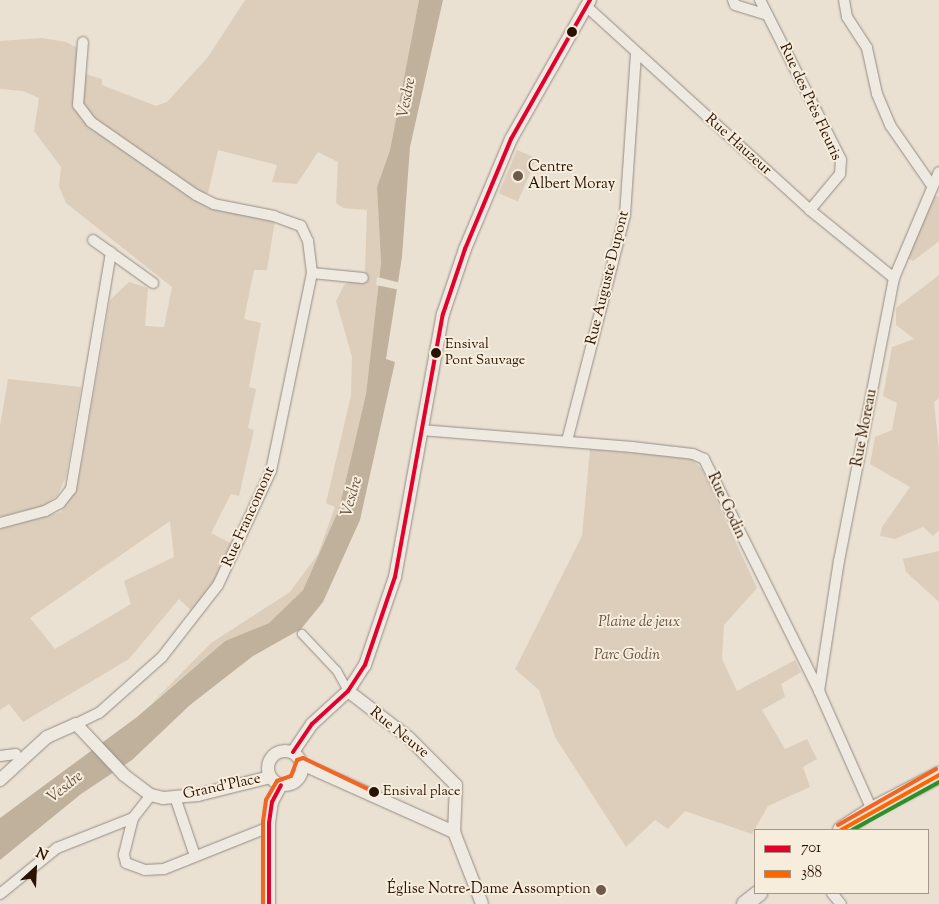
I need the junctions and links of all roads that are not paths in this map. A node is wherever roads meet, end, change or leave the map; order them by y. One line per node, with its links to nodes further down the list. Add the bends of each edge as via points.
1 (733, 0): 5 (street, via 735,5)
2 (760, 0): 5 (street, Rue des Près Fleuris)
3 (844, 0): 9 (street, via 848,17 867,48 878,94 890,125)
4 (588, 3): 7 (street, Rue Hauzeur); 17 (street, via 511,139 461,260 447,303)
5 (768, 15): 10 (street, Rue des Près Fleuris, via 841,160 840,174)
6 (83, 42): 13 (street, Rue Francomont, via 78,105 91,122 214,204 274,216 301,226 308,241)
7 (636, 53): 10 (street, Rue Hauzeur); 18 (street, Rue Auguste Dupont, via 625,215)
8 (939, 172): 9 (street, Rue Moreau)
9 (933, 187): 15 (street, Rue Moreau)
10 (810, 210): 15 (street, Rue Hauzeur)
11 (93, 240): 12 (street)
12 (111, 252): 16 (street); 19 (street, via 71,489 60,503 45,511)
13 (312, 273): 14 (street); 23 (street, Rue Francomont, via 271,471 218,585 162,657)
14 (363, 278)
15 (894, 278): 22 (street, Rue Moreau, via 839,561)
16 (153, 283)
17 (421, 430): 18 (street, Rue Godin); 21 (street, via 395,578 365,665)
18 (567, 441): 22 (street, Rue Godin, via 693,454 704,459)
19 (0, 523)
20 (302, 634): 21 (street, via 337,671)
21 (348, 691): 24 (street, via 312,724); 38 (street, Rue Neuve, via 409,738 449,776 458,792)
22 (819, 691): 34 (street, Rue Godin)
23 (81, 728): 30 (street, via 48,737); 32 (street, via 124,775)
24 (293, 752): 27 (street); 29 (street, Grand'Place, via 282,751 272,756 268,766)
25 (16, 754): 26 (street)
26 (0, 756)
27 (302, 764): 31 (street, Grand'Place, via 299,777); 38 (street)
28 (939, 775): 34 (main road)
29 (270, 776): 31 (street, Grand'Place); 33 (street, Grand'Place, via 198,795)
30 (0, 780)
31 (282, 785): 36 (street, Grand'Place, via 272,802)
32 (151, 795): 33 (street, Grand'Place); 35 (street)
33 (175, 797): 39 (street, Grand'Place)
34 (872, 810): 37 (main road)
35 (133, 818): 39 (street, via 124,854 126,863 145,870 164,868); 40 (street, via 56,848)
36 (269, 827): 39 (street); 43 (street, Grand'Place)
37 (843, 829)
38 (454, 832): 44 (street)
39 (195, 856)
40 (0, 894)
41 (758, 894): 45 (main road)
42 (833, 894): 46 (street)
43 (268, 904)
44 (482, 904)
45 (746, 904)
46 (841, 904)

